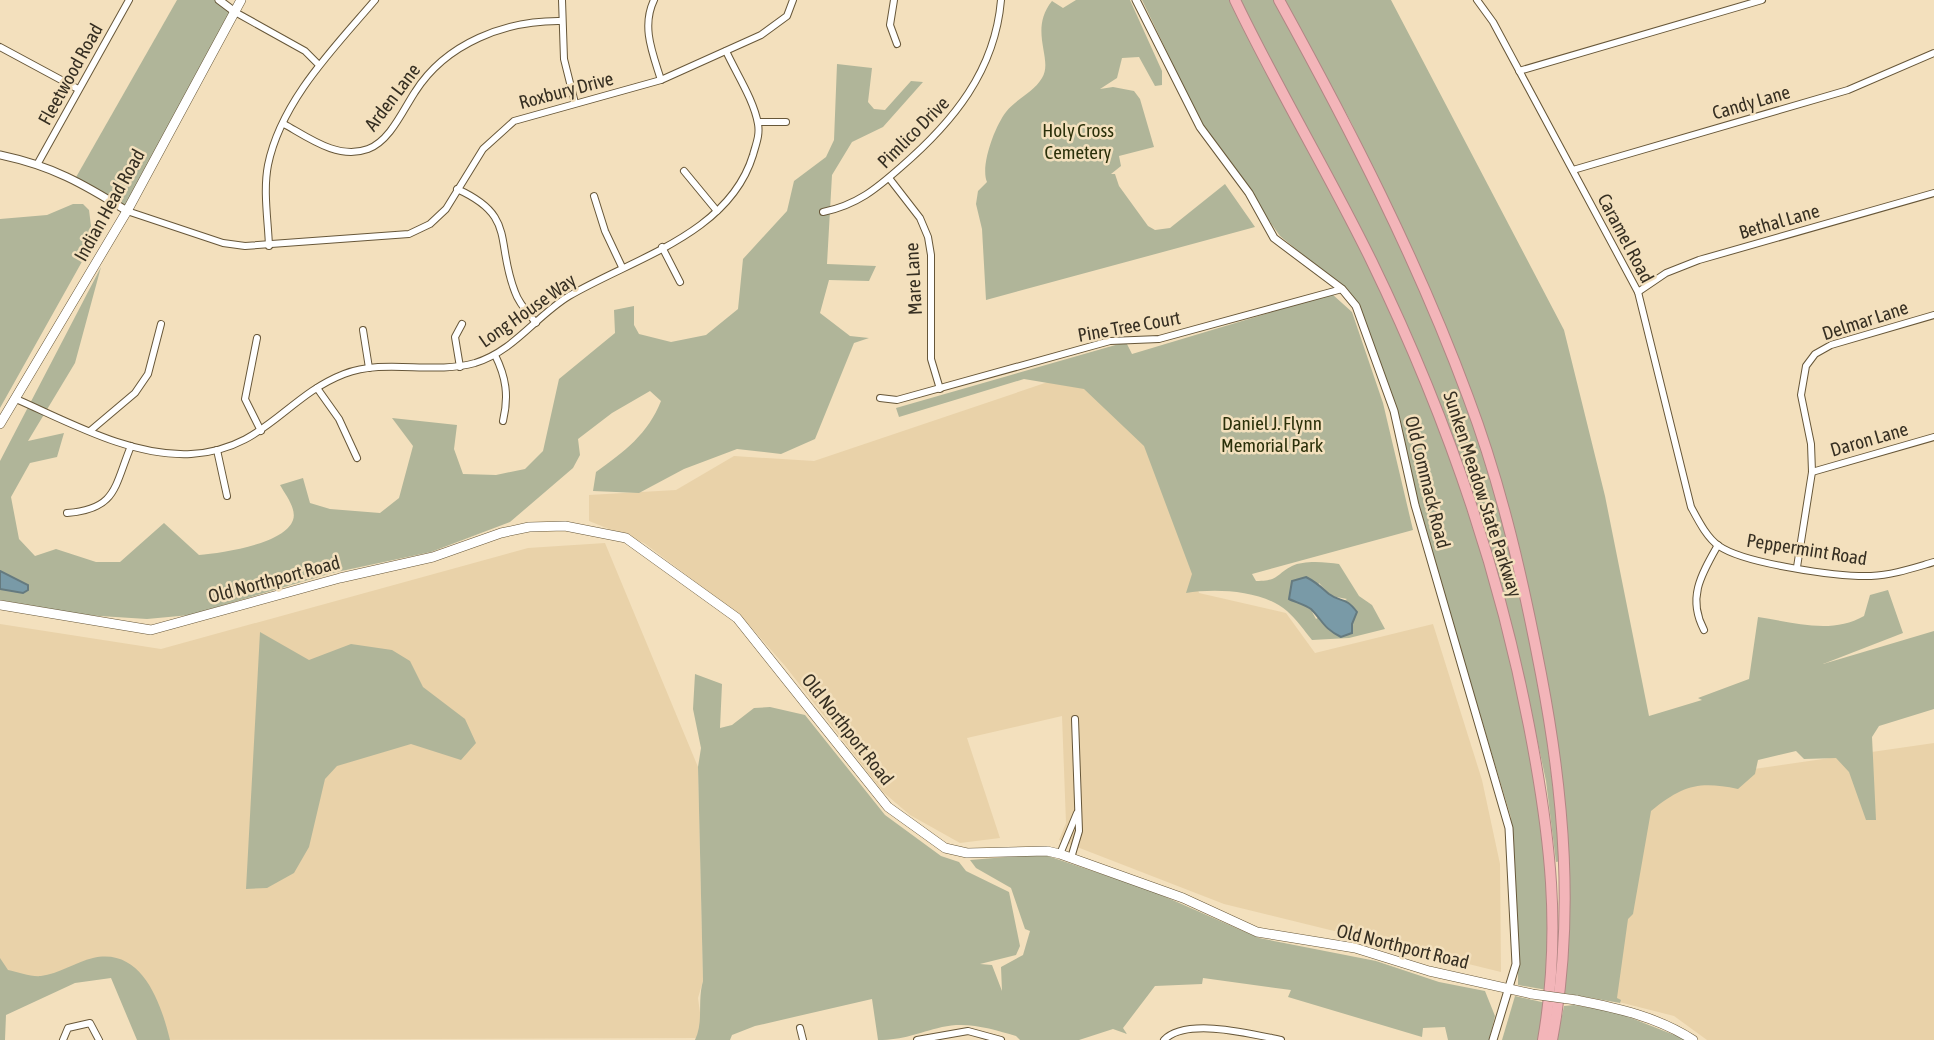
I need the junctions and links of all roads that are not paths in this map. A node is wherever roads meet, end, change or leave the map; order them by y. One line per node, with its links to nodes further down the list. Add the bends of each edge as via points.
1 (129, 0): 24 (street, Fleetwood Road)
2 (219, 0): 15 (street)
3 (241, 0): 15 (main road, Indian Head Road)
4 (374, 0): 21 (street)
5 (562, 0): 16 (street)
6 (654, 0): 23 (street, via 647,21 648,37)
7 (793, 0): 19 (street, Roxbury Drive, via 787,16 772,28)
8 (894, 0): 17 (street, via 890,24)
9 (1001, 0): 33 (street, Pimlico Drive, via 988,57 971,92 947,125)
10 (1136, 0): 44 (street, Old Commack Road, via 1199,127 1249,193 1273,239)
11 (1235, 0): 89 (highway, Sunken Meadow State Parkway, via 1365,248 1422,369 1496,585 1521,684 1549,837 1554,947)
12 (1279, 0): 90 (highway, Sunken Meadow State Parkway, via 1355,137 1408,250 1469,398 1520,569 1549,717 1563,842 1564,928)
13 (1477, 0): 22 (street, Caramel Road)
14 (1762, 0): 22 (street)
15 (235, 12): 21 (street, via 305,51); 37 (main road, Indian Head Road)
16 (562, 21): 25 (street, via 564,59); 28 (street, Arden Lane, via 517,24 454,51 435,66 383,139 370,149 338,151)
17 (897, 44)
18 (0, 47): 24 (street)
19 (726, 51): 23 (street, Roxbury Drive); 26 (street)
20 (1934, 52): 31 (street, Candy Lane, via 1848,90)
21 (319, 65): 28 (street)
22 (1519, 71): 31 (street, Caramel Road)
23 (661, 80): 25 (street, Roxbury Drive)
24 (78, 89): 30 (street, Fleetwood Road)
25 (575, 103): 34 (street, Roxbury Drive, via 514,121 496,134)
26 (758, 122): 27 (street); 38 (street, Long House Way, via 759,135 747,173)
27 (786, 122)
28 (284, 124): 40 (street, via 268,167)
29 (0, 155): 30 (street)
30 (38, 163): 37 (street)
31 (1573, 170): 45 (street, Caramel Road)
32 (684, 171): 38 (street)
33 (889, 178): 39 (street, Pimlico Drive, via 847,207); 56 (street, Mare Lane, via 920,218 928,237 931,359)
34 (457, 189): 40 (street, Roxbury Drive, via 446,209 430,224 409,234); 47 (street, via 478,199 496,216 514,291)
35 (1934, 192): 45 (street, Bethal Lane, via 1699,260 1666,273)
36 (594, 196): 42 (street)
37 (127, 211): 40 (street, Roxbury Drive, via 223,243); 58 (main road, Indian Head Road)
38 (717, 211): 41 (street, Long House Way, via 698,228)
39 (823, 212)
40 (269, 246)
41 (662, 247): 42 (street, Long House Way); 43 (street)
42 (622, 267): 47 (street, Long House Way, via 566,298)
43 (680, 282)
44 (1342, 289): 56 (street, Pine Tree Court, via 1159,339 1110,341); 79 (street, Old Commack Road, via 1356,306 1394,411 1415,505 1509,828 1516,964)
45 (1638, 292): 70 (street, Caramel Road, via 1691,507)
46 (1934, 315): 67 (street, Delmar Lane, via 1831,345 1815,354 1801,378)
47 (536, 323): 52 (street, Long House Way)
48 (161, 324): 61 (street, via 148,374 135,393)
49 (462, 324): 53 (street, via 455,337)
50 (363, 330): 54 (street)
51 (257, 338): 62 (street, via 246,399)
52 (495, 355): 53 (street, Long House Way); 59 (street, via 506,386)
53 (460, 367): 54 (street, Long House Way)
54 (369, 368): 55 (street, Long House Way)
55 (317, 388): 62 (street, Long House Way); 66 (street)
56 (940, 389): 57 (street, Pine Tree Court, via 897,400)
57 (880, 398)
58 (16, 399): 60 (main road, Indian Head Road); 61 (street, Long House Way)
59 (503, 421)
60 (0, 424)
61 (90, 431): 64 (street, Long House Way)
62 (261, 431): 65 (street, Long House Way)
63 (1934, 437): 67 (street, Daron Lane)
64 (131, 446): 65 (street, Long House Way, via 188,454); 69 (street, via 111,495 93,511)
65 (217, 450): 68 (street)
66 (358, 458)
67 (1812, 472): 72 (street, Delmar Lane)
68 (227, 496)
69 (67, 513)
70 (1718, 545): 72 (street, Peppermint Road, via 1742,557); 74 (street, via 1697,587 1695,604)
71 (1934, 562): 72 (street, Peppermint Road, via 1871,576)
72 (1797, 567)
73 (0, 605): 77 (main road, Old Northport Road, via 151,630 433,557 529,527 565,526 626,538 737,618 888,807 945,848 967,853)
74 (1704, 630)
75 (1074, 719): 76 (street)
76 (1079, 808): 77 (street); 78 (street, via 1079,831)
77 (1060, 854): 78 (main road, Old Northport Road)
78 (1071, 858): 79 (main road, Old Northport Road, via 1183,898 1257,932 1355,948)
79 (1511, 989): 88 (street, Old Commack Road); 91 (main road, Old Northport Road, bridge, via 1634,1013 1674,1027)
80 (800, 1028): 83 (street)
81 (63, 1040): 82 (street, via 68,1028 90,1023)
82 (99, 1040)
83 (803, 1040)
84 (917, 1040): 85 (street, via 968,1031)
85 (1001, 1040)
86 (1164, 1040): 87 (street, via 1194,1027)
87 (1281, 1040)
88 (1493, 1040)
89 (1543, 1040)
90 (1552, 1040)
91 (1693, 1040)

